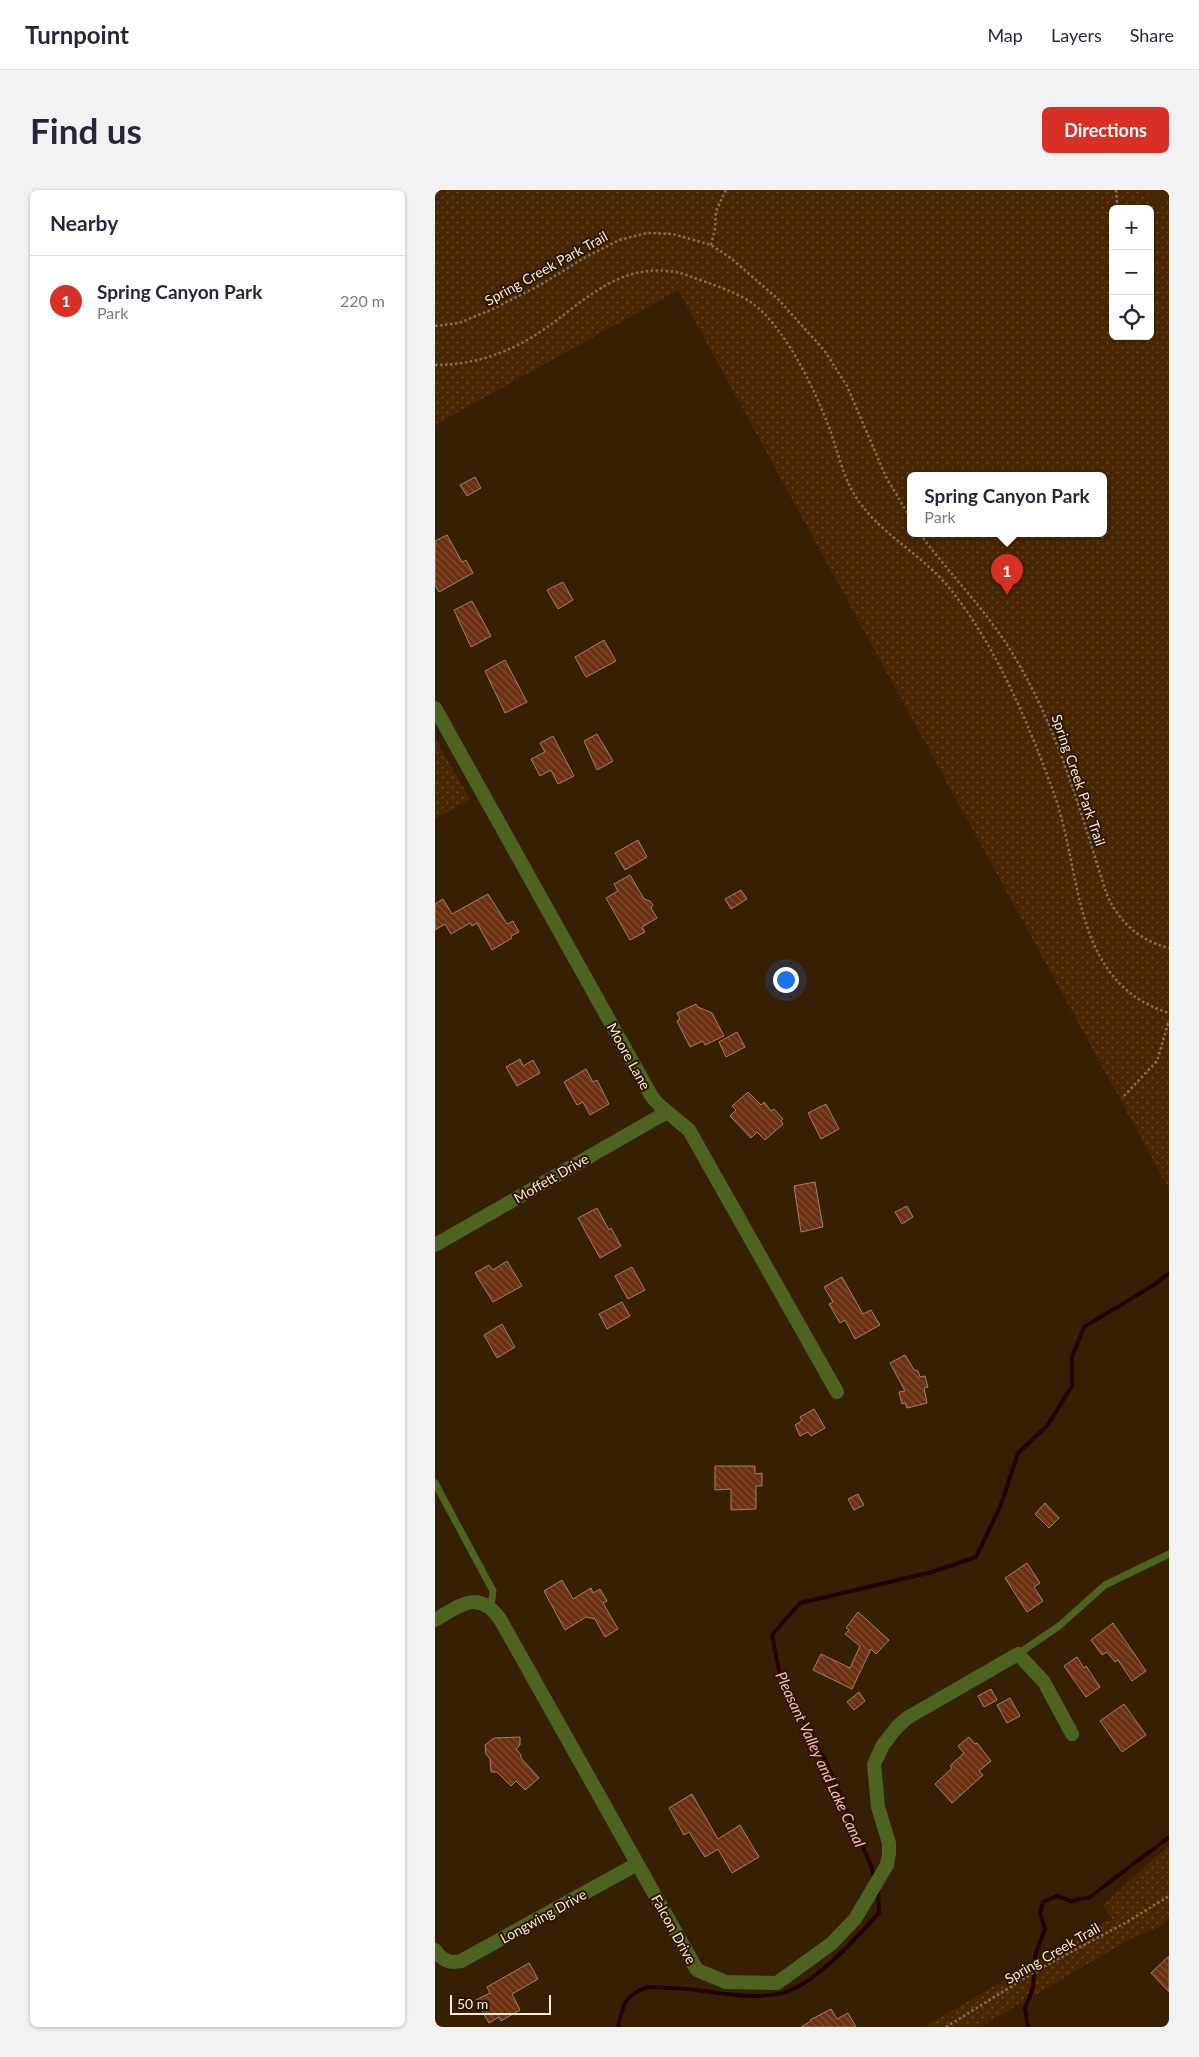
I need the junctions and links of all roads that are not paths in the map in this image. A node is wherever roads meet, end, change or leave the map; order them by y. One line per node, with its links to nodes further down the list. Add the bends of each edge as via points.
1 (435, 708): 2 (street, Moore Lane, via 652,1097)
2 (667, 1112): 3 (street, Moffett Drive); 4 (street, Moore Lane, via 689,1130)
3 (435, 1245)
4 (837, 1392)
5 (435, 1483): 7 (lane, via 493,1592)
6 (1169, 1554): 9 (lane, via 1105,1586 1059,1626)
7 (491, 1606): 8 (street, via 480,1601 466,1604); 11 (street, Falcon Drive)
8 (435, 1620)
9 (1018, 1654): 10 (street, via 1044,1682); 11 (street, Falcon Drive, via 907,1718 883,1745 874,1764 878,1807 889,1843 887,1865 855,1919 831,1944 777,1983 726,1982 697,1970)
10 (1072, 1734)
11 (637, 1864): 12 (street, Longwing Drive, via 461,1961 447,1962)
12 (435, 1950)

